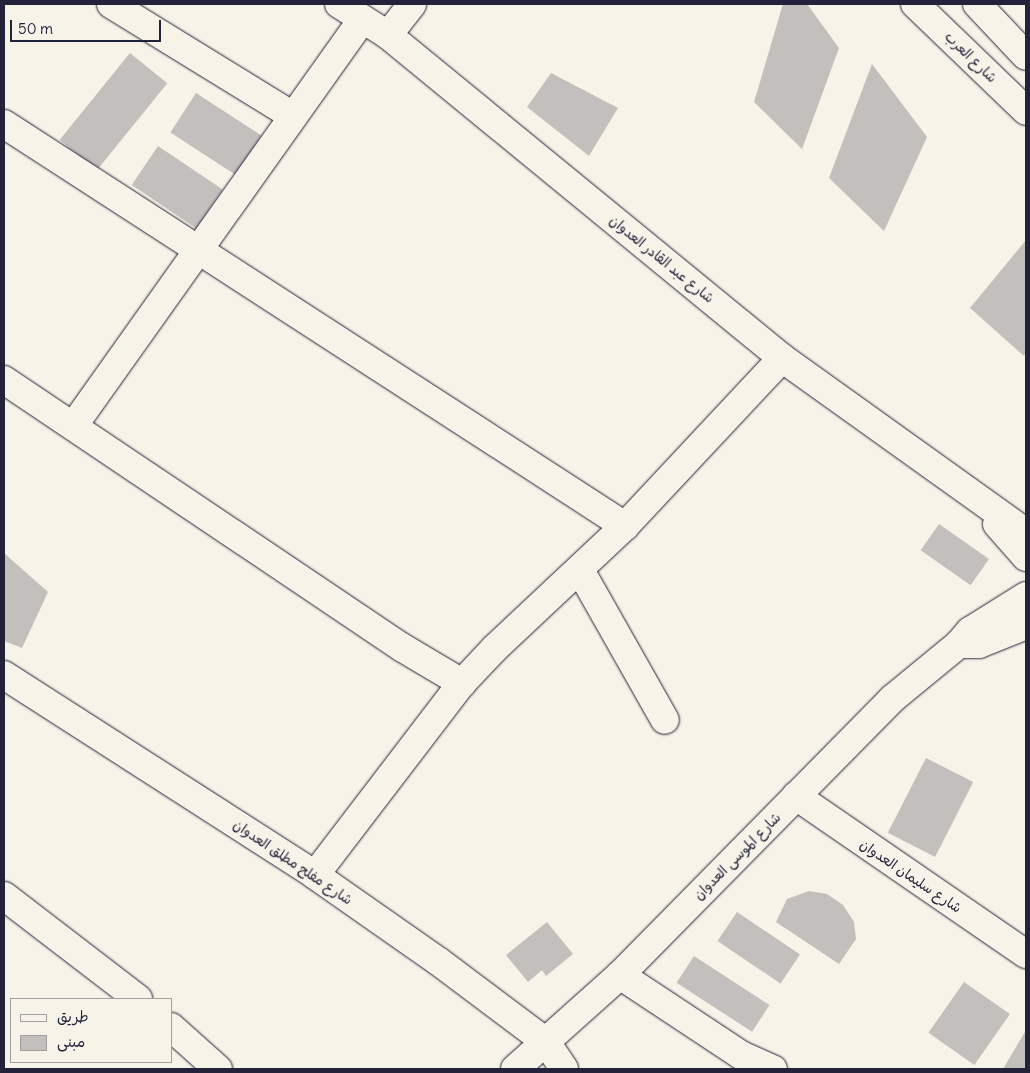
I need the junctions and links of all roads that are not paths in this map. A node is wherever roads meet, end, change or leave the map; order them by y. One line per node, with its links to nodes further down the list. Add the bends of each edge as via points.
1 (111, 4): 10 (street)
2 (339, 4): 6 (street, شارع عبد القادر العدوان)
3 (412, 4): 7 (street)
4 (915, 4): 9 (street, شارع العرب)
5 (977, 4): 8 (street)
6 (363, 19): 7 (street, شارع عبد القادر العدوان); 10 (street)
7 (388, 35): 13 (street, شارع عبد القادر العدوان)
8 (1026, 56)
9 (1026, 111)
10 (293, 116): 12 (street)
11 (4, 124): 12 (street)
12 (198, 250): 15 (street); 17 (street)
13 (782, 358): 16 (street, شارع عبد القادر العدوان); 17 (street)
14 (4, 380): 15 (street)
15 (74, 425): 25 (street, via 403,648)
16 (990, 509): 18 (street, شارع عبد القادر العدوان); 19 (street, شارع عبد القادر العدوان, via 997,524)
17 (625, 526): 20 (street)
18 (1026, 533)
19 (1026, 556)
20 (580, 570): 25 (street, via 532,612); 26 (street)
21 (1026, 596): 23 (street, شارع الموسى العدوان, via 970,631)
22 (1026, 625): 23 (street, via 979,644)
23 (959, 644): 27 (street, شارع الموسى العدوان, via 892,699)
24 (4, 676): 28 (street, شارع مفلح مطلق العدوان)
25 (462, 683): 28 (street)
26 (666, 720)
27 (796, 796): 30 (street, شارع سليمان العدوان); 31 (street, شارع الموسى العدوان)
28 (315, 875): 34 (street, شارع مفلح مطلق العدوان)
29 (4, 896): 32 (street)
30 (1026, 954)
31 (620, 975): 34 (street, شارع الموسى العدوان); 38 (street, via 741,1055)
32 (137, 998)
33 (172, 1027): 35 (street)
34 (546, 1042): 36 (street, شارع الموسى العدوان); 37 (street, شارع مفلح مطلق العدوان)
35 (218, 1069)
36 (515, 1069)
37 (564, 1069)
38 (773, 1069)

